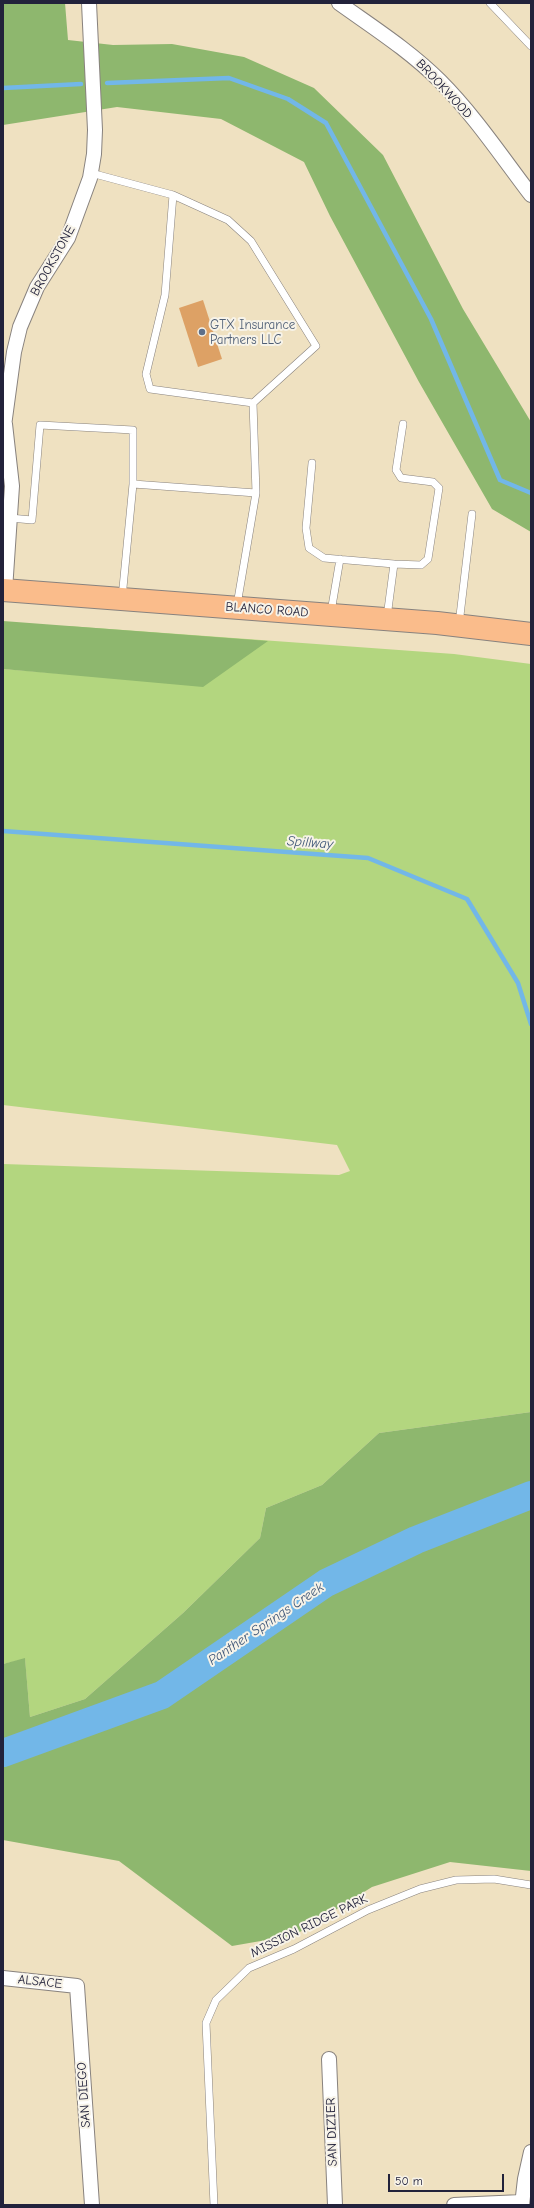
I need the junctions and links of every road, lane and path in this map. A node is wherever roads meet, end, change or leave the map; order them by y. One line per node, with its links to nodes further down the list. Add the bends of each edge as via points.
1 (89, 3): 5 (street, BROOKSTONE, via 95,130)
2 (339, 3): 7 (street, BROOKWOOD, via 412,55 440,82 466,110)
3 (490, 3): 4 (lane)
4 (531, 46)
5 (91, 173): 6 (lane); 8 (street, BROOKSTONE, via 84,199 68,238 28,306)
6 (173, 195): 9 (lane, via 228,220 251,241 316,346); 9 (lane, via 165,295 146,374 150,389)
7 (531, 195)
8 (7, 367): 11 (street, BROOKSTONE)
9 (253, 403): 14 (lane)
10 (403, 424): 18 (lane, via 396,470 401,478 433,482 439,488 428,559 421,565)
11 (4, 428): 16 (street, BROOKSTONE, via 12,486)
12 (312, 463): 17 (lane, via 306,528 309,548 324,558)
13 (133, 484): 14 (lane); 16 (lane, via 133,430 40,425 32,520); 20 (lane)
14 (256, 493): 21 (lane)
15 (472, 514): 24 (lane)
16 (10, 518): 19 (street, BROOKSTONE)
17 (340, 559): 18 (lane); 22 (lane)
18 (394, 564): 23 (lane)
19 (4, 590): 20 (main road, BLANCO ROAD)
20 (122, 599): 21 (main road, BLANCO ROAD)
21 (236, 608): 22 (main road, BLANCO ROAD)
22 (331, 615): 23 (main road, BLANCO ROAD)
23 (387, 620): 24 (main road, BLANCO ROAD)
24 (459, 626): 25 (main road, BLANCO ROAD)
25 (531, 634)
26 (531, 1884): 33 (lane, MISSION RIDGE PARK, via 494,1879 456,1880 420,1889 368,1910 294,1949 249,1968 216,2000 206,2023)
27 (3, 1978): 28 (street, ALSACE)
28 (77, 1986): 32 (street, SAN DIEGO)
29 (329, 2059): 34 (street, SAN DIZIER)
30 (531, 2152): 31 (street)
31 (522, 2204): 35 (street)
32 (92, 2205)
33 (214, 2205)
34 (335, 2205)
35 (454, 2205)

